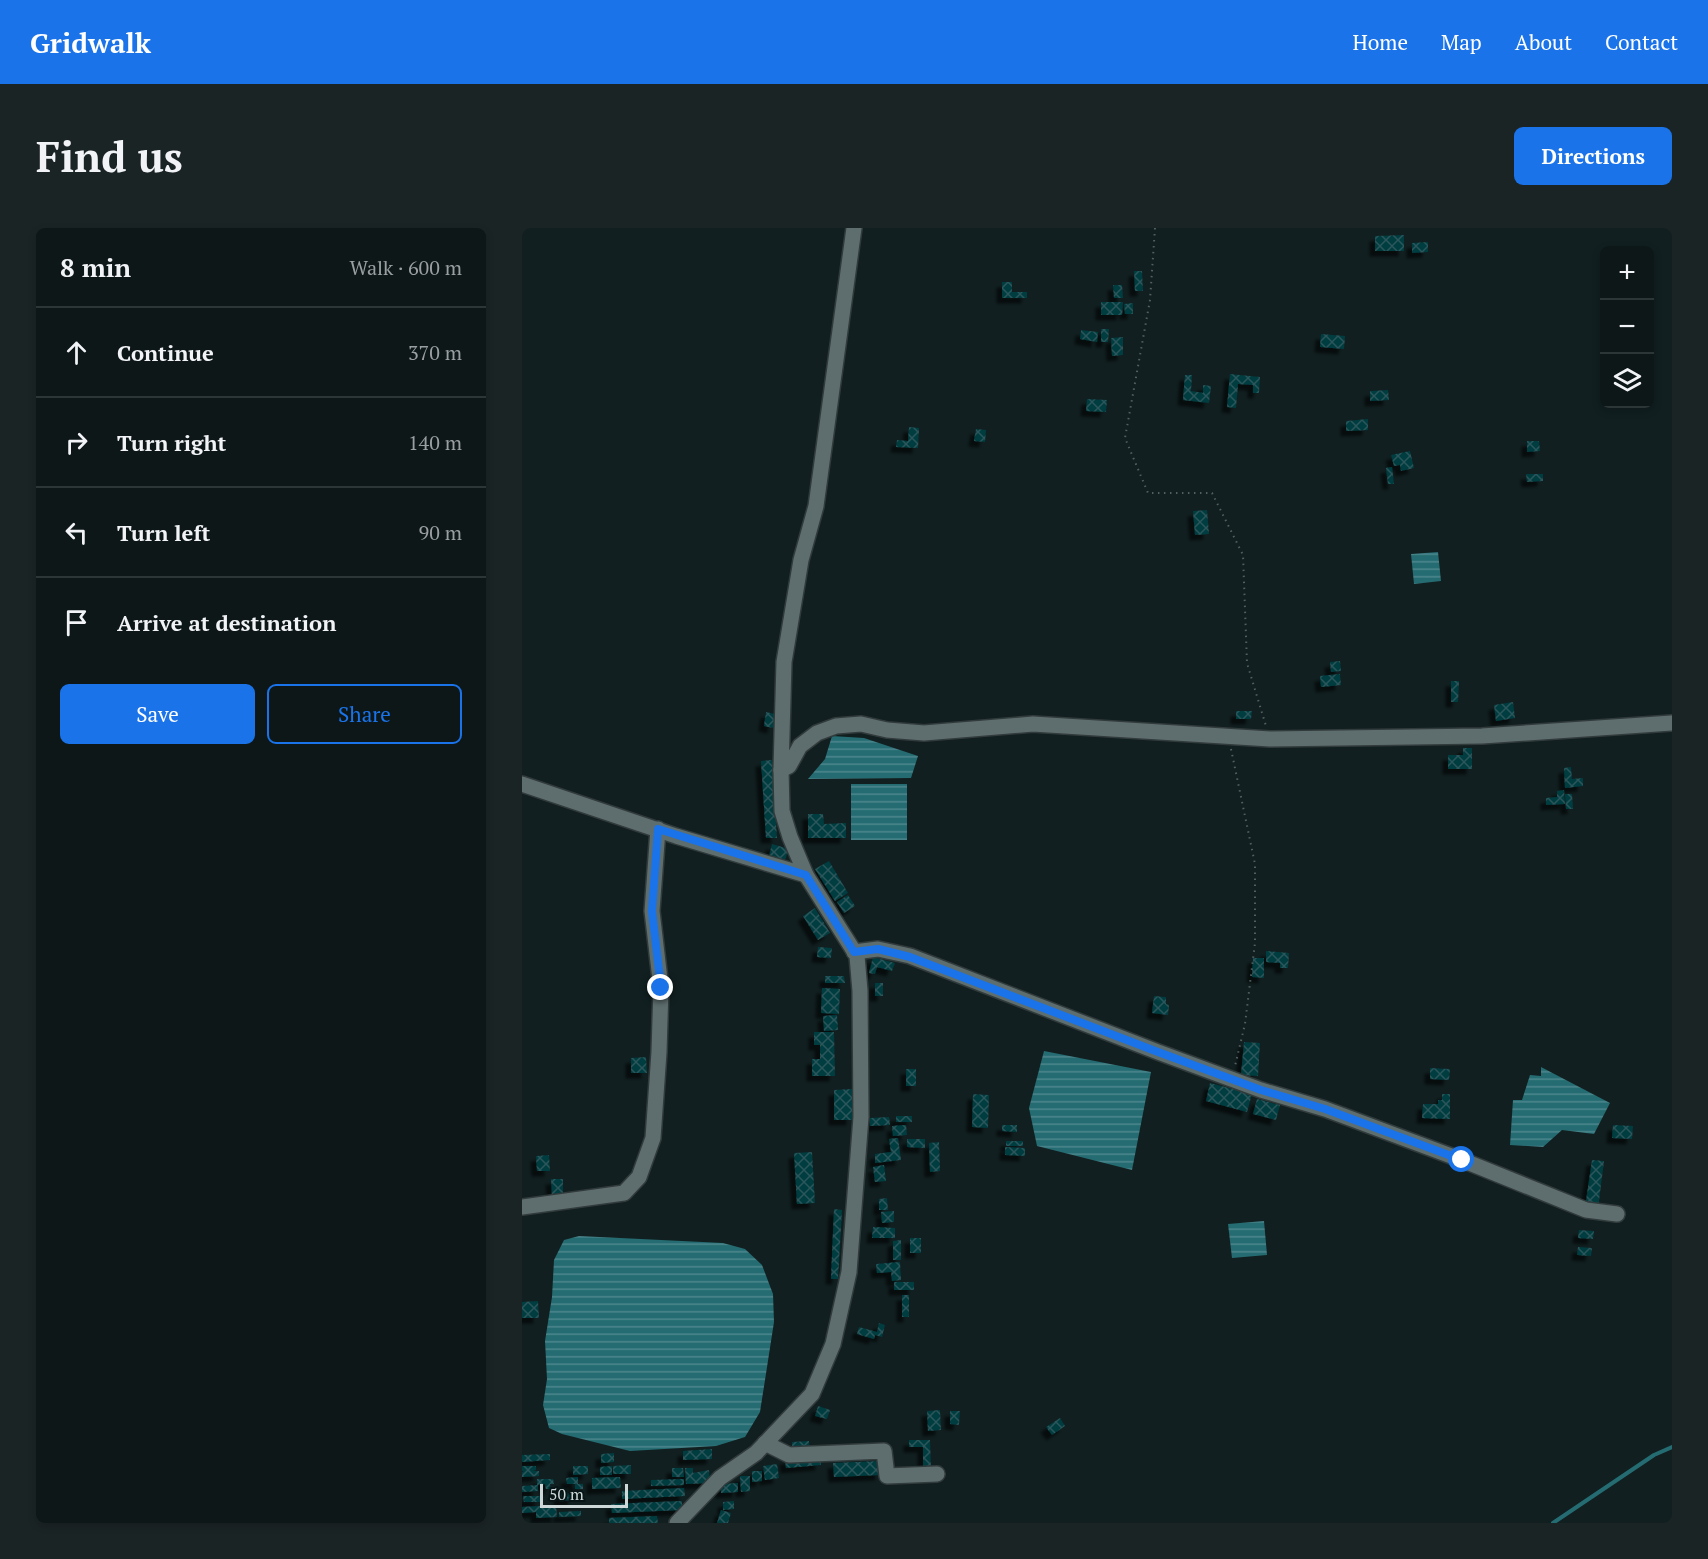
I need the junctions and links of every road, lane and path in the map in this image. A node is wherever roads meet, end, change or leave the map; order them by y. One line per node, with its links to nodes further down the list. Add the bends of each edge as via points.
1 (854, 228): 6 (street, via 816,506 801,560 784,662)
2 (1155, 228): 5 (path, via 1150,300 1125,438 1148,493 1212,493 1243,555 1247,663)
3 (1672, 723): 5 (street, via 1482,736)
4 (1228, 737): 5 (street); 6 (street, via 1033,724 924,733 861,724 836,726 817,733 800,746 789,766); 11 (path, via 1255,864 1255,944 1245,1024)
5 (1270, 740)
6 (781, 770): 9 (street, via 782,811)
7 (522, 784): 8 (street)
8 (658, 829): 9 (street); 12 (street, via 652,911 660,998 660,1052 653,1138 639,1177 624,1193)
9 (806, 875): 10 (street)
10 (854, 952): 11 (street, via 878,949 910,957); 14 (street, via 860,991 861,1118 849,1272 833,1344 812,1394)
11 (1232, 1079): 13 (street, via 1325,1109 1586,1210)
12 (522, 1207)
13 (1617, 1214)
14 (765, 1443): 15 (street, via 789,1455 884,1451 887,1476); 16 (street, via 720,1478)
15 (937, 1474)
16 (677, 1523)

